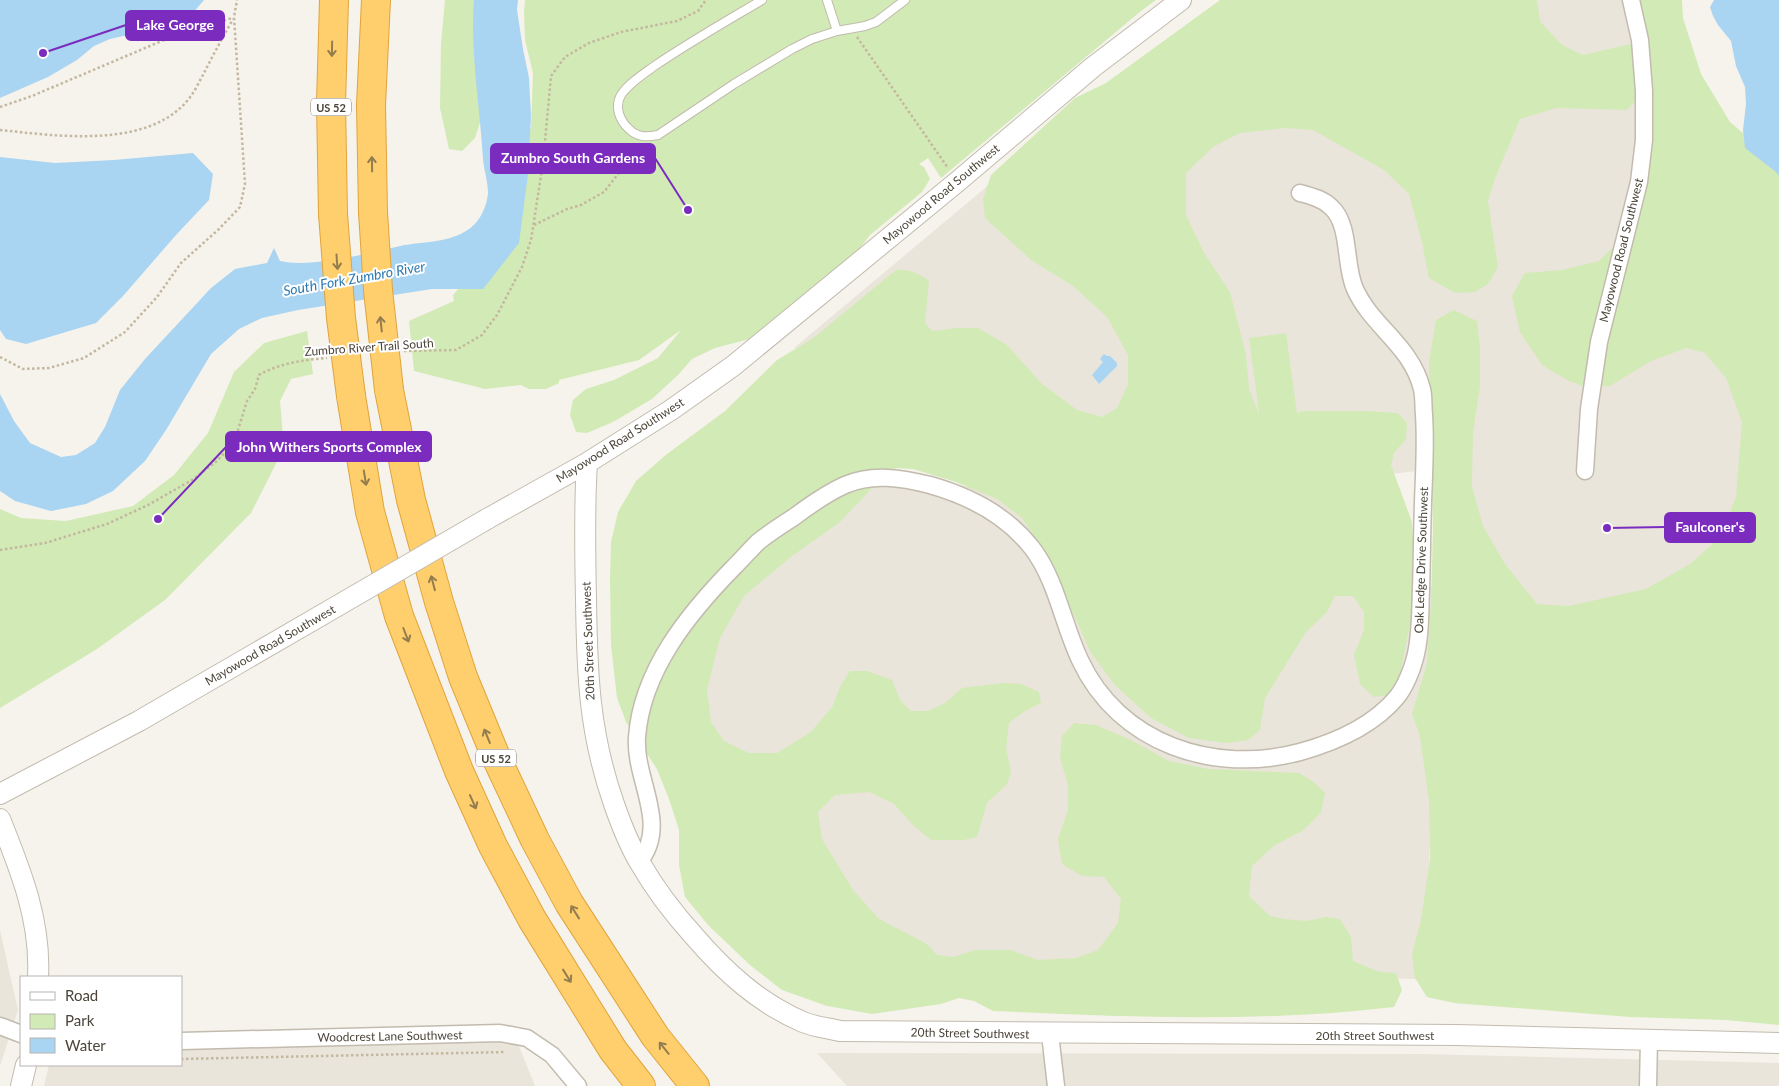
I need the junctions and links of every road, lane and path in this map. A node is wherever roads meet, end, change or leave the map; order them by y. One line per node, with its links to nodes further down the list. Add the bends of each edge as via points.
1 (237, 0): 10 (path)
2 (334, 0): 40 (highway, US 52, one-way to 40, bridge, via 331,103 341,318 370,512 398,616 459,771 493,846 532,919 613,1050)
3 (376, 0): 41 (highway, US 52, one-way to 3, bridge, via 655,1036 569,903 535,840 463,677 439,602 410,500 389,390 378,290 371,105)
4 (706, 0): 18 (path, Zumbro River Trail South, via 698,11 678,21 621,32 589,43 565,57 551,76)
5 (762, 0): 15 (lane, via 667,57 620,96 619,116 631,131)
6 (827, 0): 12 (lane)
7 (905, 0): 11 (lane, via 876,22)
8 (1181, 0): 16 (street, Mayowood Road Southwest, via 1093,67)
9 (1631, 0): 23 (street, Mayowood Road Southwest, via 1640,40 1644,140 1639,182 1599,342 1588,409)
10 (234, 17): 13 (path, via 164,40); 14 (path, via 191,96 172,116 150,128 113,135); 21 (path, via 245,184 240,207 180,263 157,297 117,338 84,358 49,368 23,369)
11 (852, 30): 12 (lane); 16 (path)
12 (837, 31): 15 (lane, via 792,48 658,135)
13 (0, 107)
14 (0, 130)
15 (646, 137): 18 (path, via 604,192)
16 (957, 182): 22 (street, Mayowood Road Southwest, via 733,366)
17 (1300, 193): 27 (street, Oak Ledge Drive Southwest, via 1320,199 1334,209 1344,229 1352,283 1361,300 1413,365 1422,391 1425,428 1420,622 1414,659 1400,694 1374,720 1339,740 1298,752 1261,758 1223,759 1184,751 1150,736 1120,716 1096,689 1080,659 1046,572 1018,532 965,497 935,486 903,479 866,478 845,485 813,503 759,541 713,589 676,635 661,660 644,702 637,736 652,832 648,851)
18 (534, 225): 19 (path, Zumbro River Trail South, via 522,267 482,335 456,350)
19 (403, 351)
20 (335, 357): 24 (path, Zumbro River Trail South, via 280,365 259,375 234,443 217,462 183,485 107,524 45,542)
21 (0, 358)
22 (587, 463): 25 (street, Mayowood Road Southwest, bridge, via 139,721); 27 (street, 20th Street Southwest, via 584,505 587,661 595,738 620,821)
23 (1585, 471)
24 (0, 550)
25 (0, 794)
26 (0, 819): 28 (street, via 34,913)
27 (639, 862): 31 (street, 20th Street Southwest, via 682,922 741,985 774,1007 805,1022 840,1031)
28 (38, 976)
29 (0, 1026): 30 (street)
30 (20, 1034)
31 (1050, 1034): 32 (street, 20th Street Southwest, via 1458,1035); 42 (street)
32 (1649, 1040): 34 (street, 20th Street Southwest); 43 (street)
33 (182, 1041): 39 (street, Woodcrest Lane Southwest, via 500,1033 527,1038 552,1055)
34 (1779, 1043)
35 (506, 1052): 36 (path)
36 (182, 1059)
37 (26, 1066): 38 (street)
38 (20, 1086)
39 (578, 1086)
40 (641, 1086)
41 (695, 1086)
42 (1056, 1086)
43 (1648, 1086)

